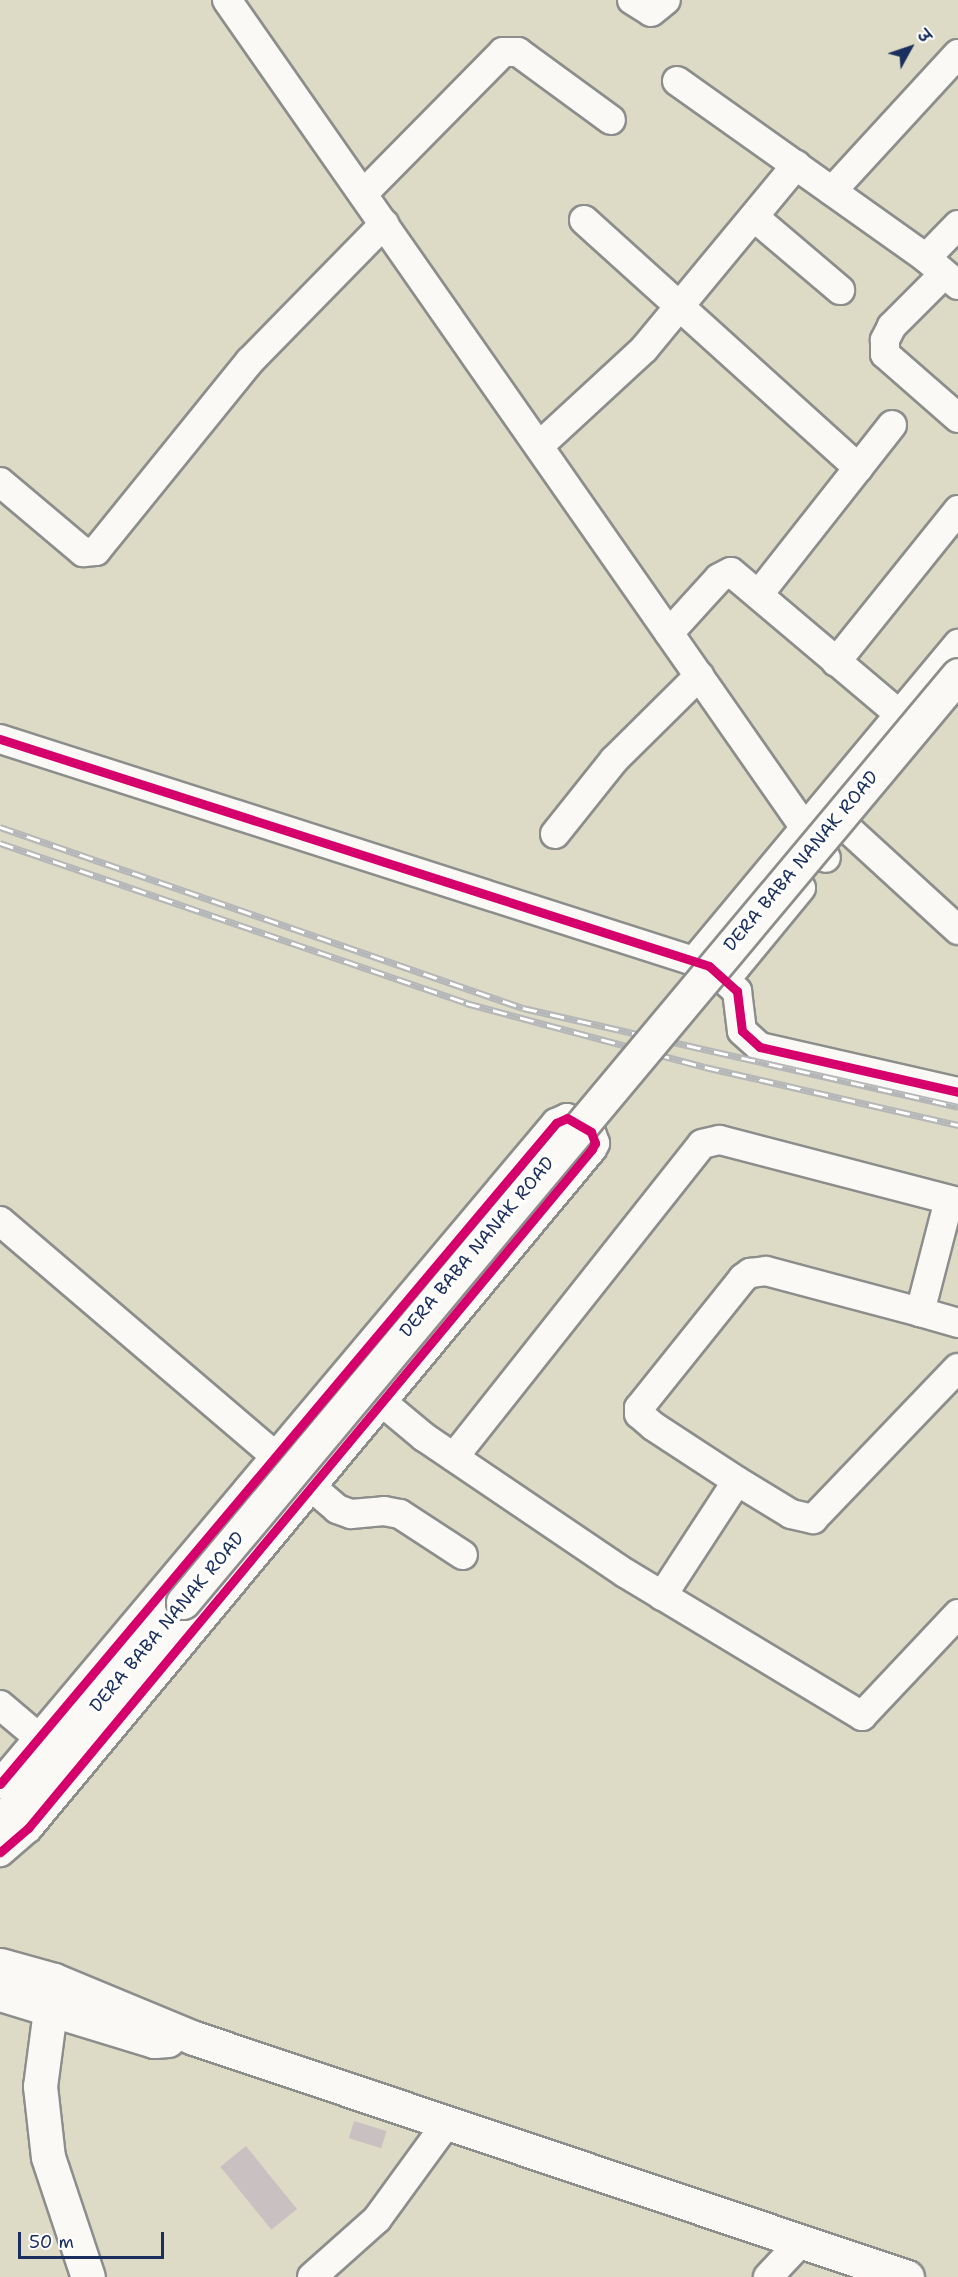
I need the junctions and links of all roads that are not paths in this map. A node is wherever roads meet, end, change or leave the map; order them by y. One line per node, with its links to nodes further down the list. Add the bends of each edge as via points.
1 (227, 0): 9 (street)
2 (632, 0): 3 (street, via 651,12)
3 (666, 0)
4 (958, 54): 8 (street)
5 (676, 81): 7 (street)
6 (611, 120): 9 (street, via 518,52 503,52)
7 (796, 165): 8 (street); 10 (street)
8 (832, 191): 14 (street)
9 (363, 194): 12 (street)
10 (754, 217): 15 (street); 16 (street)
11 (584, 220): 16 (street)
12 (384, 224): 19 (street); 21 (street, via 250,361 96,552 83,552)
13 (958, 225): 14 (street)
14 (943, 273): 17 (street, via 892,326 885,340 885,354)
15 (840, 290)
16 (682, 306): 19 (street, via 622,373); 20 (street)
17 (958, 418)
18 (892, 425): 20 (street)
19 (539, 446): 24 (street)
20 (858, 468): 23 (street)
21 (0, 482)
22 (958, 510): 26 (street)
23 (759, 594): 24 (street, via 737,575 725,574); 26 (street)
24 (669, 633): 28 (street)
25 (958, 644): 30 (street)
26 (836, 662): 30 (street)
27 (958, 675): 56 (main road, DERA BABA NANAK ROAD, bridge, via 520,1195)
28 (699, 676): 32 (street); 34 (street, via 614,760)
29 (958, 700): 33 (street)
30 (900, 715): 32 (street)
31 (0, 739): 37 (street)
32 (806, 829): 35 (street); 37 (street)
33 (849, 830): 35 (street); 36 (street)
34 (555, 834)
35 (826, 858): 38 (street)
36 (958, 930)
37 (694, 961): 38 (street)
38 (726, 979): 39 (street, via 741,1002 742,1032 760,1047)
39 (958, 1092)
40 (954, 1201): 42 (street); 47 (street, via 720,1140 702,1144)
41 (0, 1221): 46 (street)
42 (920, 1312): 43 (street); 48 (street, via 766,1271 743,1278 639,1407 639,1414 653,1426)
43 (958, 1323)
44 (958, 1368): 48 (street, via 813,1519 791,1514)
45 (382, 1402): 46 (street, via 592,1149 595,1143 591,1132 567,1118 556,1124); 47 (street); 49 (street)
46 (275, 1457): 49 (street); 54 (street)
47 (454, 1457): 51 (street)
48 (737, 1481): 51 (street)
49 (311, 1487): 50 (street, via 337,1509 351,1514 400,1514); 57 (street, via 28,1828)
50 (463, 1555)
51 (662, 1596): 52 (street, via 862,1716)
52 (958, 1614)
53 (0, 1706): 54 (street)
54 (39, 1738): 55 (street)
55 (0, 1784)
56 (0, 1824)
57 (0, 1852)
58 (0, 1965): 60 (main road)
59 (0, 1994): 60 (main road)
60 (52, 1994): 62 (main road, via 154,2041 194,2038); 63 (main road, via 40,2086 48,2157)
61 (442, 2130): 64 (street, via 377,2219)
62 (800, 2243): 65 (street); 66 (main road)
63 (88, 2277)
64 (312, 2277)
65 (768, 2277)
66 (907, 2277)

